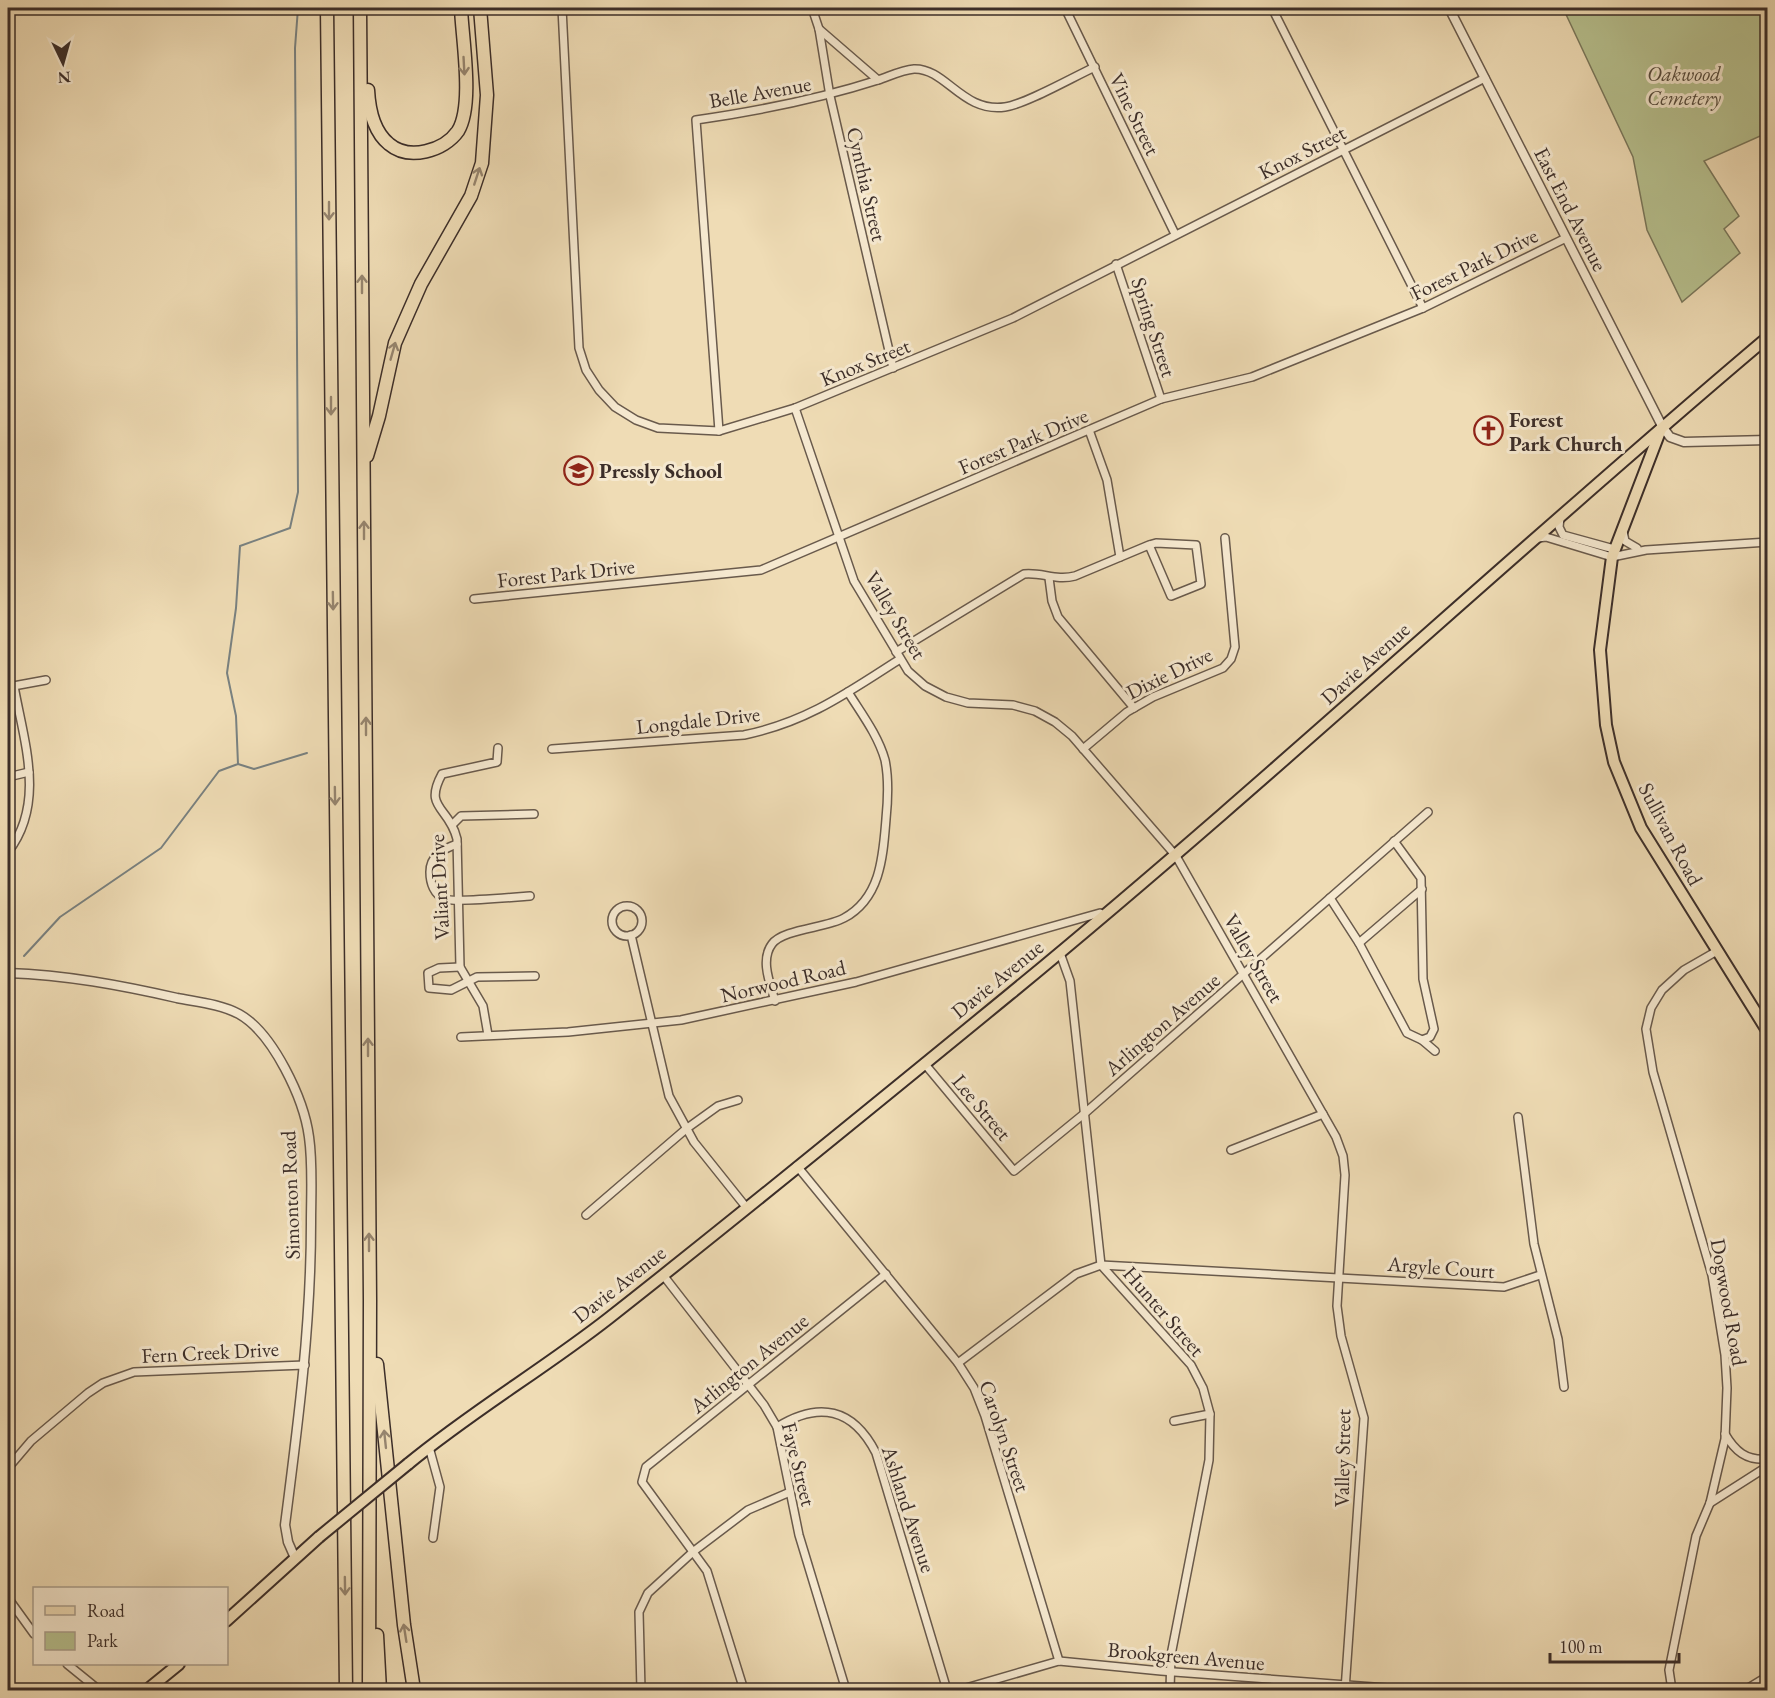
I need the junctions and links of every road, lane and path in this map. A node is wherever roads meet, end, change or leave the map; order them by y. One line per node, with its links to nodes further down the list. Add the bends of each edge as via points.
1 (319, 8): 17 (highway)
2 (327, 8): 17 (highway)
3 (362, 8): 4 (highway, one-way to 3, via 465,112 458,130 444,144 426,152 407,152 389,145 370,112); 30 (highway, one-way to 3)
4 (461, 8)
5 (480, 8): 30 (highway, one-way to 5, via 395,343 422,284 471,196 482,163 487,95)
6 (562, 8): 28 (street, Knox Street, via 579,348 586,370 615,407 636,420 658,428)
7 (812, 8): 11 (street, Cynthia Street)
8 (1065, 8): 12 (street, Vine Street)
9 (1272, 8): 16 (street)
10 (1449, 8): 13 (street, East End Avenue)
11 (819, 29): 14 (street); 15 (street, Cynthia Street)
12 (1095, 67): 14 (street, Belle Avenue, via 1006,107 984,106 964,98 938,77 916,69); 18 (street, Vine Street)
13 (1485, 78): 16 (street, Knox Street); 19 (street, East End Avenue)
14 (878, 80): 15 (street, Belle Avenue)
15 (830, 96): 23 (street, Cynthia Street); 28 (street, Belle Avenue, via 696,120)
16 (1343, 149): 18 (street, Knox Street); 21 (street)
17 (329, 153): 119 (highway, one-way to 119)
18 (1175, 234): 20 (street, Knox Street)
19 (1566, 238): 21 (street, Forest Park Drive); 26 (street, East End Avenue)
20 (1116, 264): 23 (street, Knox Street, via 1013,318); 24 (street, Spring Street)
21 (1423, 308): 24 (street, Forest Park Drive, via 1252,377)
22 (1767, 337): 26 (main road, Davie Avenue)
23 (893, 368): 25 (street, Knox Street)
24 (1161, 399): 27 (street, Forest Park Drive)
25 (795, 408): 28 (street, Knox Street); 34 (street, Valley Street)
26 (1662, 426): 29 (street, via 1670,437 1684,442); 31 (main road, Davie Avenue); 32 (main road, Sullivan Road)
27 (1089, 430): 34 (street, Forest Park Drive); 40 (street, via 1107,480)
28 (719, 431)
29 (1767, 440)
30 (364, 468): 98 (highway, one-way to 30)
31 (1563, 513): 35 (main road, Davie Avenue); 39 (street, via 1558,524 1563,535)
32 (1622, 528): 38 (street, via 1628,544); 39 (main road, Sullivan Road)
33 (1225, 538): 48 (street, Dixie Drive, via 1236,647 1232,659 1223,668)
34 (838, 539): 42 (street, Forest Park Drive, via 761,570); 43 (street, Valley Street, via 854,581)
35 (1533, 539): 39 (street, via 1546,537); 60 (main road, Davie Avenue)
36 (1767, 542): 38 (street)
37 (1149, 545): 37 (street, via 1196,545 1201,584 1171,596); 40 (street)
38 (1646, 550): 39 (street)
39 (1613, 553): 68 (main road, Sullivan Road, via 1600,650 1606,725 1614,762 1641,828)
40 (1120, 557): 41 (street, via 1075,576)
41 (1049, 578): 43 (street, via 1024,574); 48 (street, via 1058,616)
42 (474, 599)
43 (896, 652): 44 (street, Valley Street)
44 (900, 659): 47 (street, Longdale Drive); 51 (street, Valley Street, via 926,686 946,697 1035,711 1054,722)
45 (46, 680): 46 (street)
46 (11, 686): 52 (street)
47 (848, 692): 50 (street, Longdale Drive, via 804,718 744,735); 75 (street, via 879,743 884,759 888,794 883,862 869,895 858,909 831,924 781,936 773,942 766,962)
48 (1134, 708): 51 (street, Dixie Drive)
49 (498, 748): 56 (street, Valiant Drive, via 497,762 442,774 433,795 436,805)
50 (552, 749)
51 (1083, 749): 60 (street, Valley Street)
52 (29, 772): 53 (street); 59 (street, via 28,813)
53 (8, 777)
54 (1428, 812): 57 (street, Arlington Avenue)
55 (534, 814): 56 (street, via 461,816)
56 (453, 824): 58 (street, Valiant Drive)
57 (1394, 841): 61 (street, via 1416,869); 63 (street, Arlington Avenue)
58 (457, 844): 64 (street, Valiant Drive); 64 (street, via 441,850 430,865 430,879 434,891 445,900)
59 (8, 852)
60 (1176, 856): 65 (main road, Davie Avenue); 72 (street, Valley Street)
61 (1422, 889): 67 (street); 80 (street, via 1423,979 1434,1029 1430,1037)
62 (530, 896): 64 (street)
63 (1330, 898): 67 (street); 72 (street, Arlington Avenue)
64 (458, 899): 70 (street, Valiant Drive)
65 (1103, 916): 69 (main road, Davie Avenue); 75 (street, Norwood Road, via 1100,913)
66 (631, 935): 66 (street, via 641,926 641,916 636,908 622,906 612,917 613,927 620,934); 76 (street)
67 (1359, 943): 80 (street, via 1407,1033)
68 (1717, 951): 77 (main road, Sullivan Road); 106 (street, Dogwood Road, via 1684,970 1662,990 1651,1008 1646,1029 1653,1072 1715,1294 1725,1355)
69 (1060, 953): 82 (main road, Davie Avenue); 84 (street, Hunter Street, via 1070,981)
70 (460, 967): 74 (street, Valiant Drive); 74 (street, via 428,973 429,988 451,990)
71 (8, 973): 100 (street, Simonton Road, via 99,980 218,1007 238,1014 256,1027 269,1044 294,1086 309,1136 311,1293)
72 (1245, 974): 84 (street, Arlington Avenue); 85 (street, Valley Street)
73 (535, 976): 74 (street, via 477,977)
74 (467, 983): 78 (street, Valiant Drive, via 483,1006)
75 (775, 1001): 76 (street, Norwood Road)
76 (652, 1025): 78 (street, Norwood Road); 87 (street, via 669,1096)
77 (1767, 1032)
78 (488, 1035): 79 (street, Norwood Road)
79 (462, 1037)
80 (1422, 1040): 81 (street)
81 (1435, 1051)
82 (924, 1063): 89 (main road, Davie Avenue); 90 (street, Lee Street)
83 (738, 1100): 87 (street, via 718,1106)
84 (1085, 1113): 90 (street, Arlington Avenue); 93 (street, Hunter Street)
85 (1323, 1114): 88 (street); 97 (street, Valley Street, via 1336,1137 1344,1166)
86 (1518, 1117): 96 (street)
87 (686, 1129): 91 (street); 92 (street)
88 (1231, 1150)
89 (797, 1166): 91 (main road, Davie Avenue); 94 (street, Carolyn Street)
90 (1014, 1171)
91 (746, 1208): 95 (main road, Davie Avenue)
92 (586, 1215)
93 (1101, 1265): 97 (street, Argyle Court); 99 (street, via 1076,1274); 103 (street, Hunter Street, via 1191,1365)
94 (886, 1274): 99 (street, Carolyn Street); 101 (street, Arlington Avenue)
95 (663, 1275): 101 (street, Faye Street); 107 (main road, Davie Avenue)
96 (1540, 1275): 97 (street, Argyle Court, via 1504,1287); 102 (street, via 1558,1340)
97 (1338, 1277): 126 (street, Valley Street, via 1336,1306 1341,1336 1364,1418)
98 (370, 1300): 113 (highway); 134 (highway, one-way to 98)
99 (958, 1363): 121 (street, Carolyn Street, via 985,1416)
100 (305, 1365): 110 (street, Fern Creek Drive, via 134,1372 88,1393 31,1441); 116 (street, Simonton Road, via 285,1525)
101 (748, 1385): 105 (street, Faye Street); 115 (street, Arlington Avenue, via 646,1467 642,1482)
102 (1564, 1387)
103 (1210, 1414): 104 (street); 124 (street, Hunter Street, via 1209,1460)
104 (1174, 1420)
105 (777, 1427): 111 (street, Faye Street); 138 (street, Ashland Avenue, via 816,1411 835,1413 853,1422 867,1436 876,1454)
106 (1725, 1434): 108 (street, via 1743,1456); 112 (street, Dogwood Road)
107 (429, 1448): 114 (street, via 440,1487); 116 (main road, Davie Avenue, bridge)
108 (1767, 1459)
109 (1767, 1466): 112 (street)
110 (8, 1468)
111 (790, 1492): 115 (street, via 748,1510); 137 (street, Faye Street, via 801,1544)
112 (1710, 1503): 141 (street, Dogwood Road, via 1696,1536 1668,1670)
113 (370, 1520): 132 (highway); 133 (highway)
114 (433, 1538)
115 (694, 1551): 135 (street, via 648,1593 639,1612); 136 (street, via 714,1587)
116 (295, 1558): 118 (main road, Davie Avenue)
117 (8, 1598): 120 (street)
118 (228, 1619)
119 (345, 1624): 130 (highway); 131 (highway)
120 (33, 1633)
121 (1059, 1661): 124 (street, Brookgreen Avenue); 139 (street, Brookgreen Avenue)
122 (68, 1665): 128 (street)
123 (178, 1665): 129 (main road)
124 (1171, 1672): 126 (street, Brookgreen Avenue); 140 (street, Hunter Street)
125 (1767, 1676): 142 (street)
126 (1345, 1688): 127 (street, Brookgreen Avenue)
127 (1414, 1689)
128 (99, 1690)
129 (147, 1690)
130 (340, 1690)
131 (346, 1690)
132 (369, 1690)
133 (380, 1690)
134 (414, 1690)
135 (641, 1690)
136 (744, 1690)
137 (846, 1690)
138 (947, 1690)
139 (959, 1690)
140 (1170, 1690)
141 (1672, 1690)
142 (1745, 1690)

